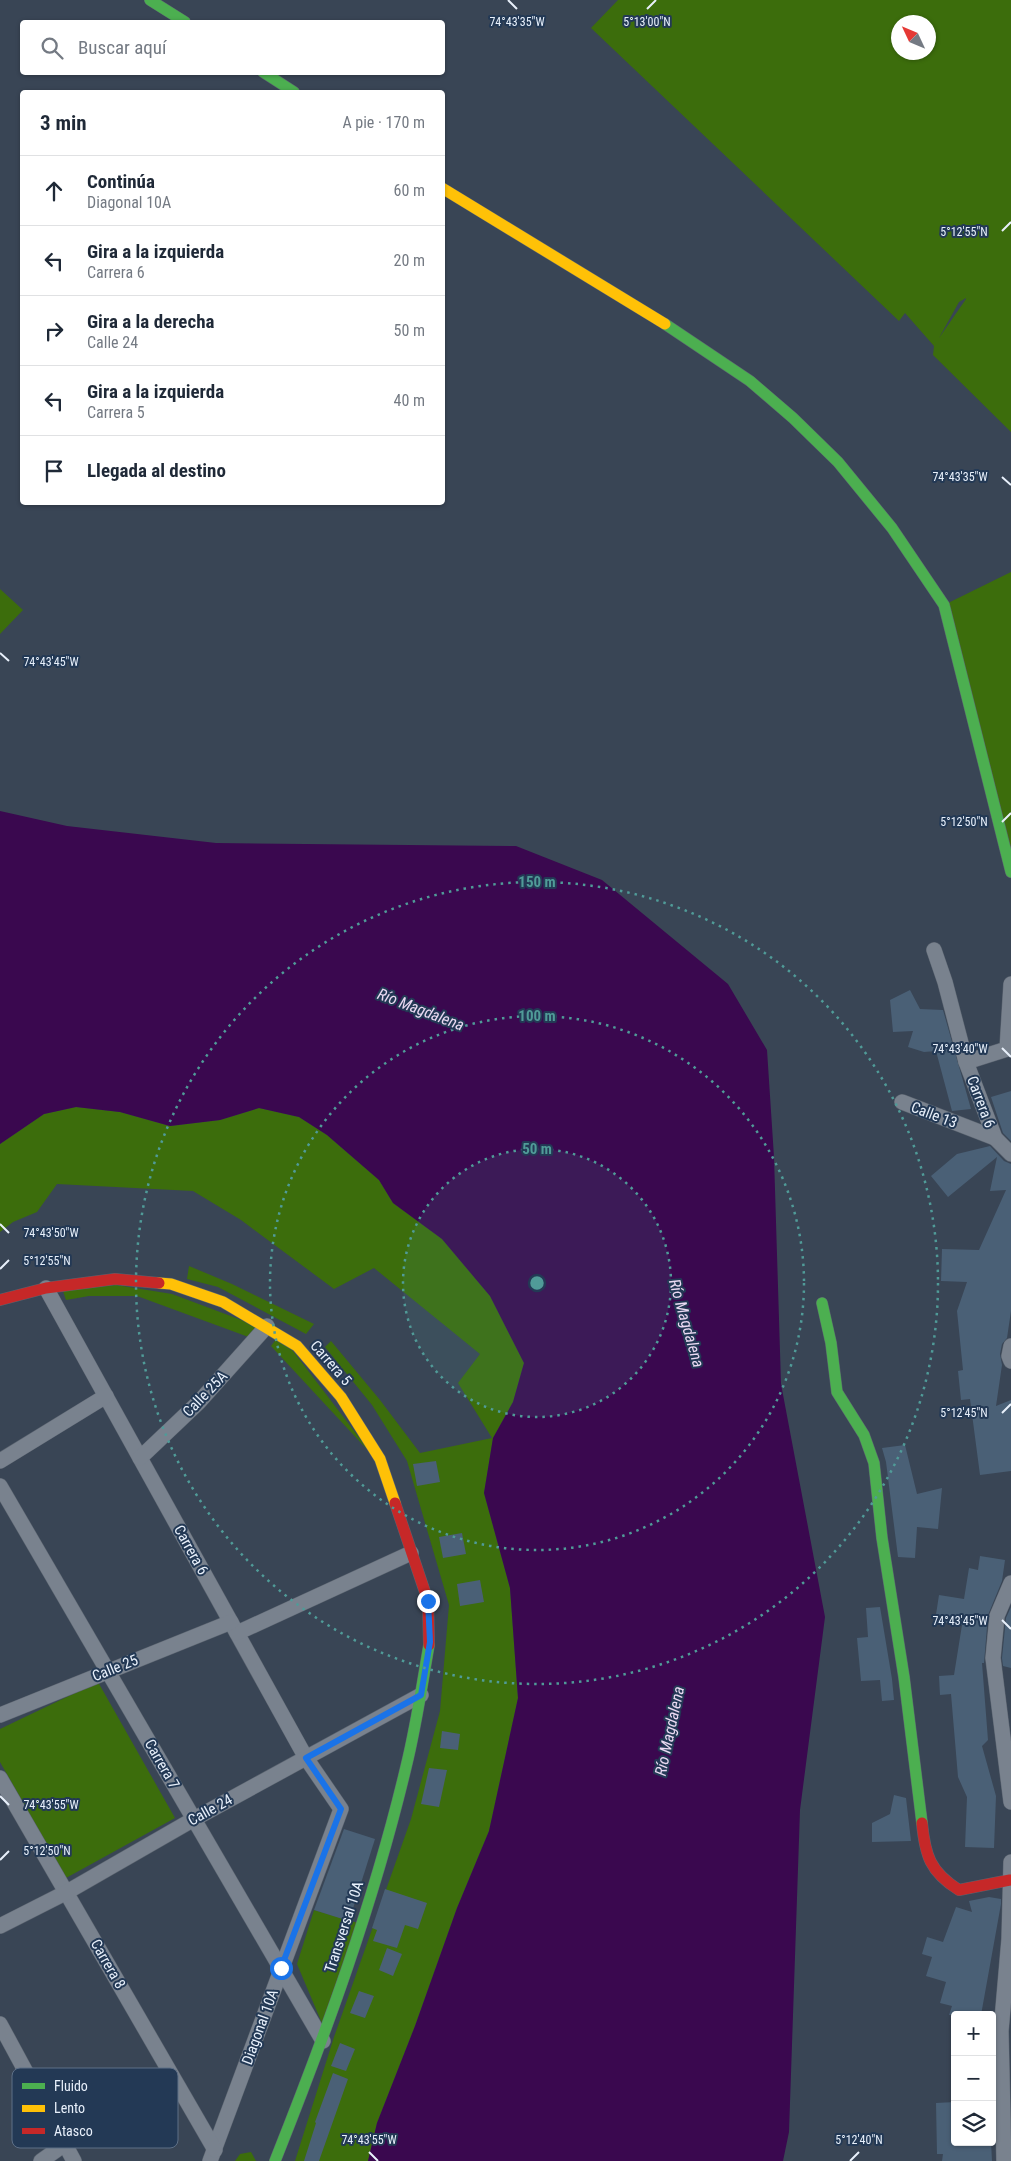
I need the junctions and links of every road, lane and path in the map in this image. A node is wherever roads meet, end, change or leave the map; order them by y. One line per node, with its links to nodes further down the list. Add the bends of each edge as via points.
1 (150, 0): 2 (street)
2 (182, 20)
3 (268, 75): 4 (street)
4 (291, 90)
5 (445, 190): 6 (street, via 720,359 794,418 844,470 892,528 944,605)
6 (1011, 872)
7 (934, 950): 9 (street)
8 (1011, 984): 9 (street, Carrera 6, via 1007,1049)
9 (966, 1062): 11 (street, Carrera 6)
10 (902, 1102): 11 (street, Calle 13)
11 (995, 1138): 12 (street, Carrera 6)
12 (1011, 1154)
13 (46, 1288): 14 (street, Carrera 5); 16 (street, Carrera 5, via 115,1279 171,1284 223,1302); 19 (street, Carrera 6)
14 (0, 1300)
15 (822, 1303): 35 (street, via 837,1392 864,1435 874,1463 925,1852 944,1881 959,1890)
16 (267, 1326): 20 (street, Calle 25A, via 199,1402); 23 (street, Carrera 5, via 296,1346 342,1397 380,1459)
17 (1011, 1346): 18 (street)
18 (1011, 1361)
19 (106, 1396): 20 (street, Carrera 6); 21 (street)
20 (140, 1458): 25 (street, Carrera 6)
21 (0, 1461)
22 (0, 1486): 26 (street, Carrera 7)
23 (410, 1553): 25 (street, Calle 25); 27 (street, Carrera 5, via 428,1601 430,1642)
24 (1011, 1583): 31 (street, via 997,1616 994,1658)
25 (234, 1628): 26 (street, Calle 25); 29 (street, Carrera 6)
26 (107, 1670): 28 (street, Calle 25); 33 (street, Carrera 7)
27 (421, 1695): 29 (street, Calle 24); 41 (street, Transversal 10A, via 388,1839)
28 (0, 1714)
29 (306, 1758): 32 (street, Carrera 6); 33 (street, Calle 24)
30 (0, 1778): 36 (street, Carrera 8)
31 (1011, 1802)
32 (341, 1809): 38 (street, Diagonal 10A)
33 (194, 1819): 36 (street, Calle 24); 38 (street, Carrera 7)
34 (1011, 1862): 35 (street)
35 (1010, 1880): 40 (street)
36 (67, 1892): 37 (street, Calle 24); 43 (street, Carrera 8)
37 (0, 1926)
38 (281, 1968): 41 (street, Carrera 7); 47 (street, Diagonal 10A)
39 (0, 2024): 42 (street)
40 (1006, 2032): 51 (street)
41 (323, 2041): 50 (street, Transversal 10A)
42 (24, 2068)
43 (164, 2068)
44 (178, 2094): 47 (street, Carrera 8)
45 (59, 2148): 48 (street)
46 (67, 2148): 49 (street)
47 (212, 2156)
48 (41, 2161)
49 (74, 2161)
50 (275, 2161)
51 (1004, 2161)

